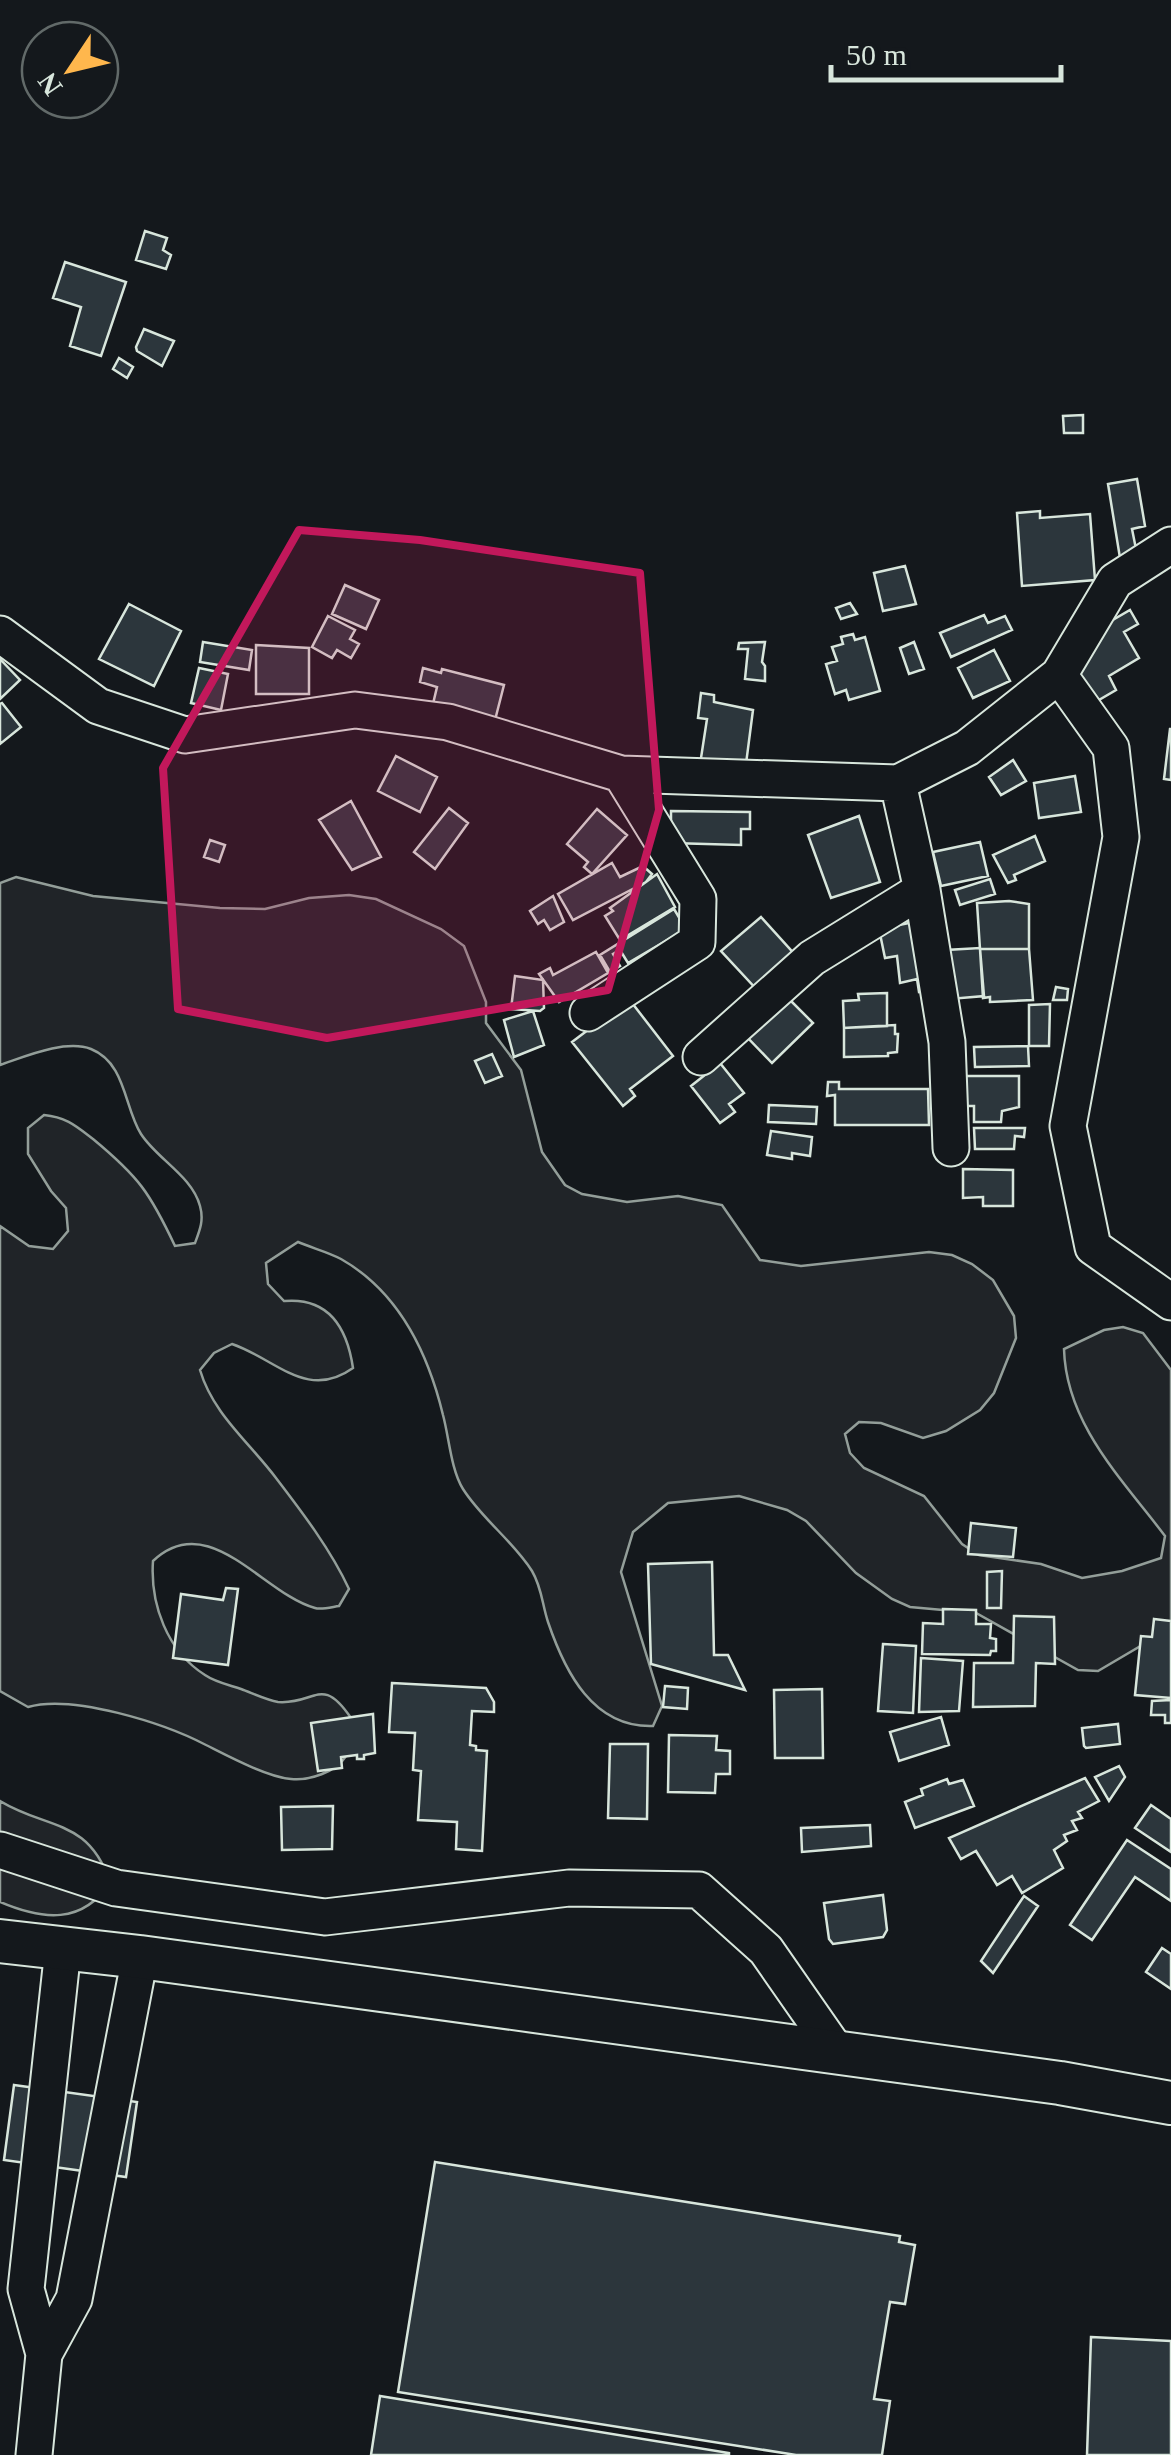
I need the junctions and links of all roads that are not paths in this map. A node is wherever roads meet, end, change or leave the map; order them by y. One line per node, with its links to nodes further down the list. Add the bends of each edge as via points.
1 (1171, 545): 3 (street, via 1114,581)
2 (0, 634): 4 (street, via 98,706 185,735 355,710 448,722)
3 (1059, 675): 5 (street, via 967,748); 10 (street, via 1111,748 1120,837 1068,1126 1093,1247)
4 (622, 774): 5 (street); 7 (street, via 698,898 697,942)
5 (898, 783): 6 (street)
6 (922, 890): 8 (street, via 812,958); 9 (street, via 947,1042)
7 (588, 1013)
8 (701, 1057)
9 (952, 1148)
10 (1171, 1302)
11 (0, 1850): 15 (street, via 116,1888 325,1916 569,1888 699,1890 766,1950)
12 (0, 1941): 13 (main road)
13 (62, 1949): 14 (main road); 17 (street)
14 (140, 1957): 15 (main road); 18 (street)
15 (837, 2052): 16 (main road)
16 (1171, 2103)
17 (13, 2287): 18 (street); 19 (street)
18 (74, 2299): 19 (street)
19 (44, 2354): 20 (street)
20 (34, 2455)

